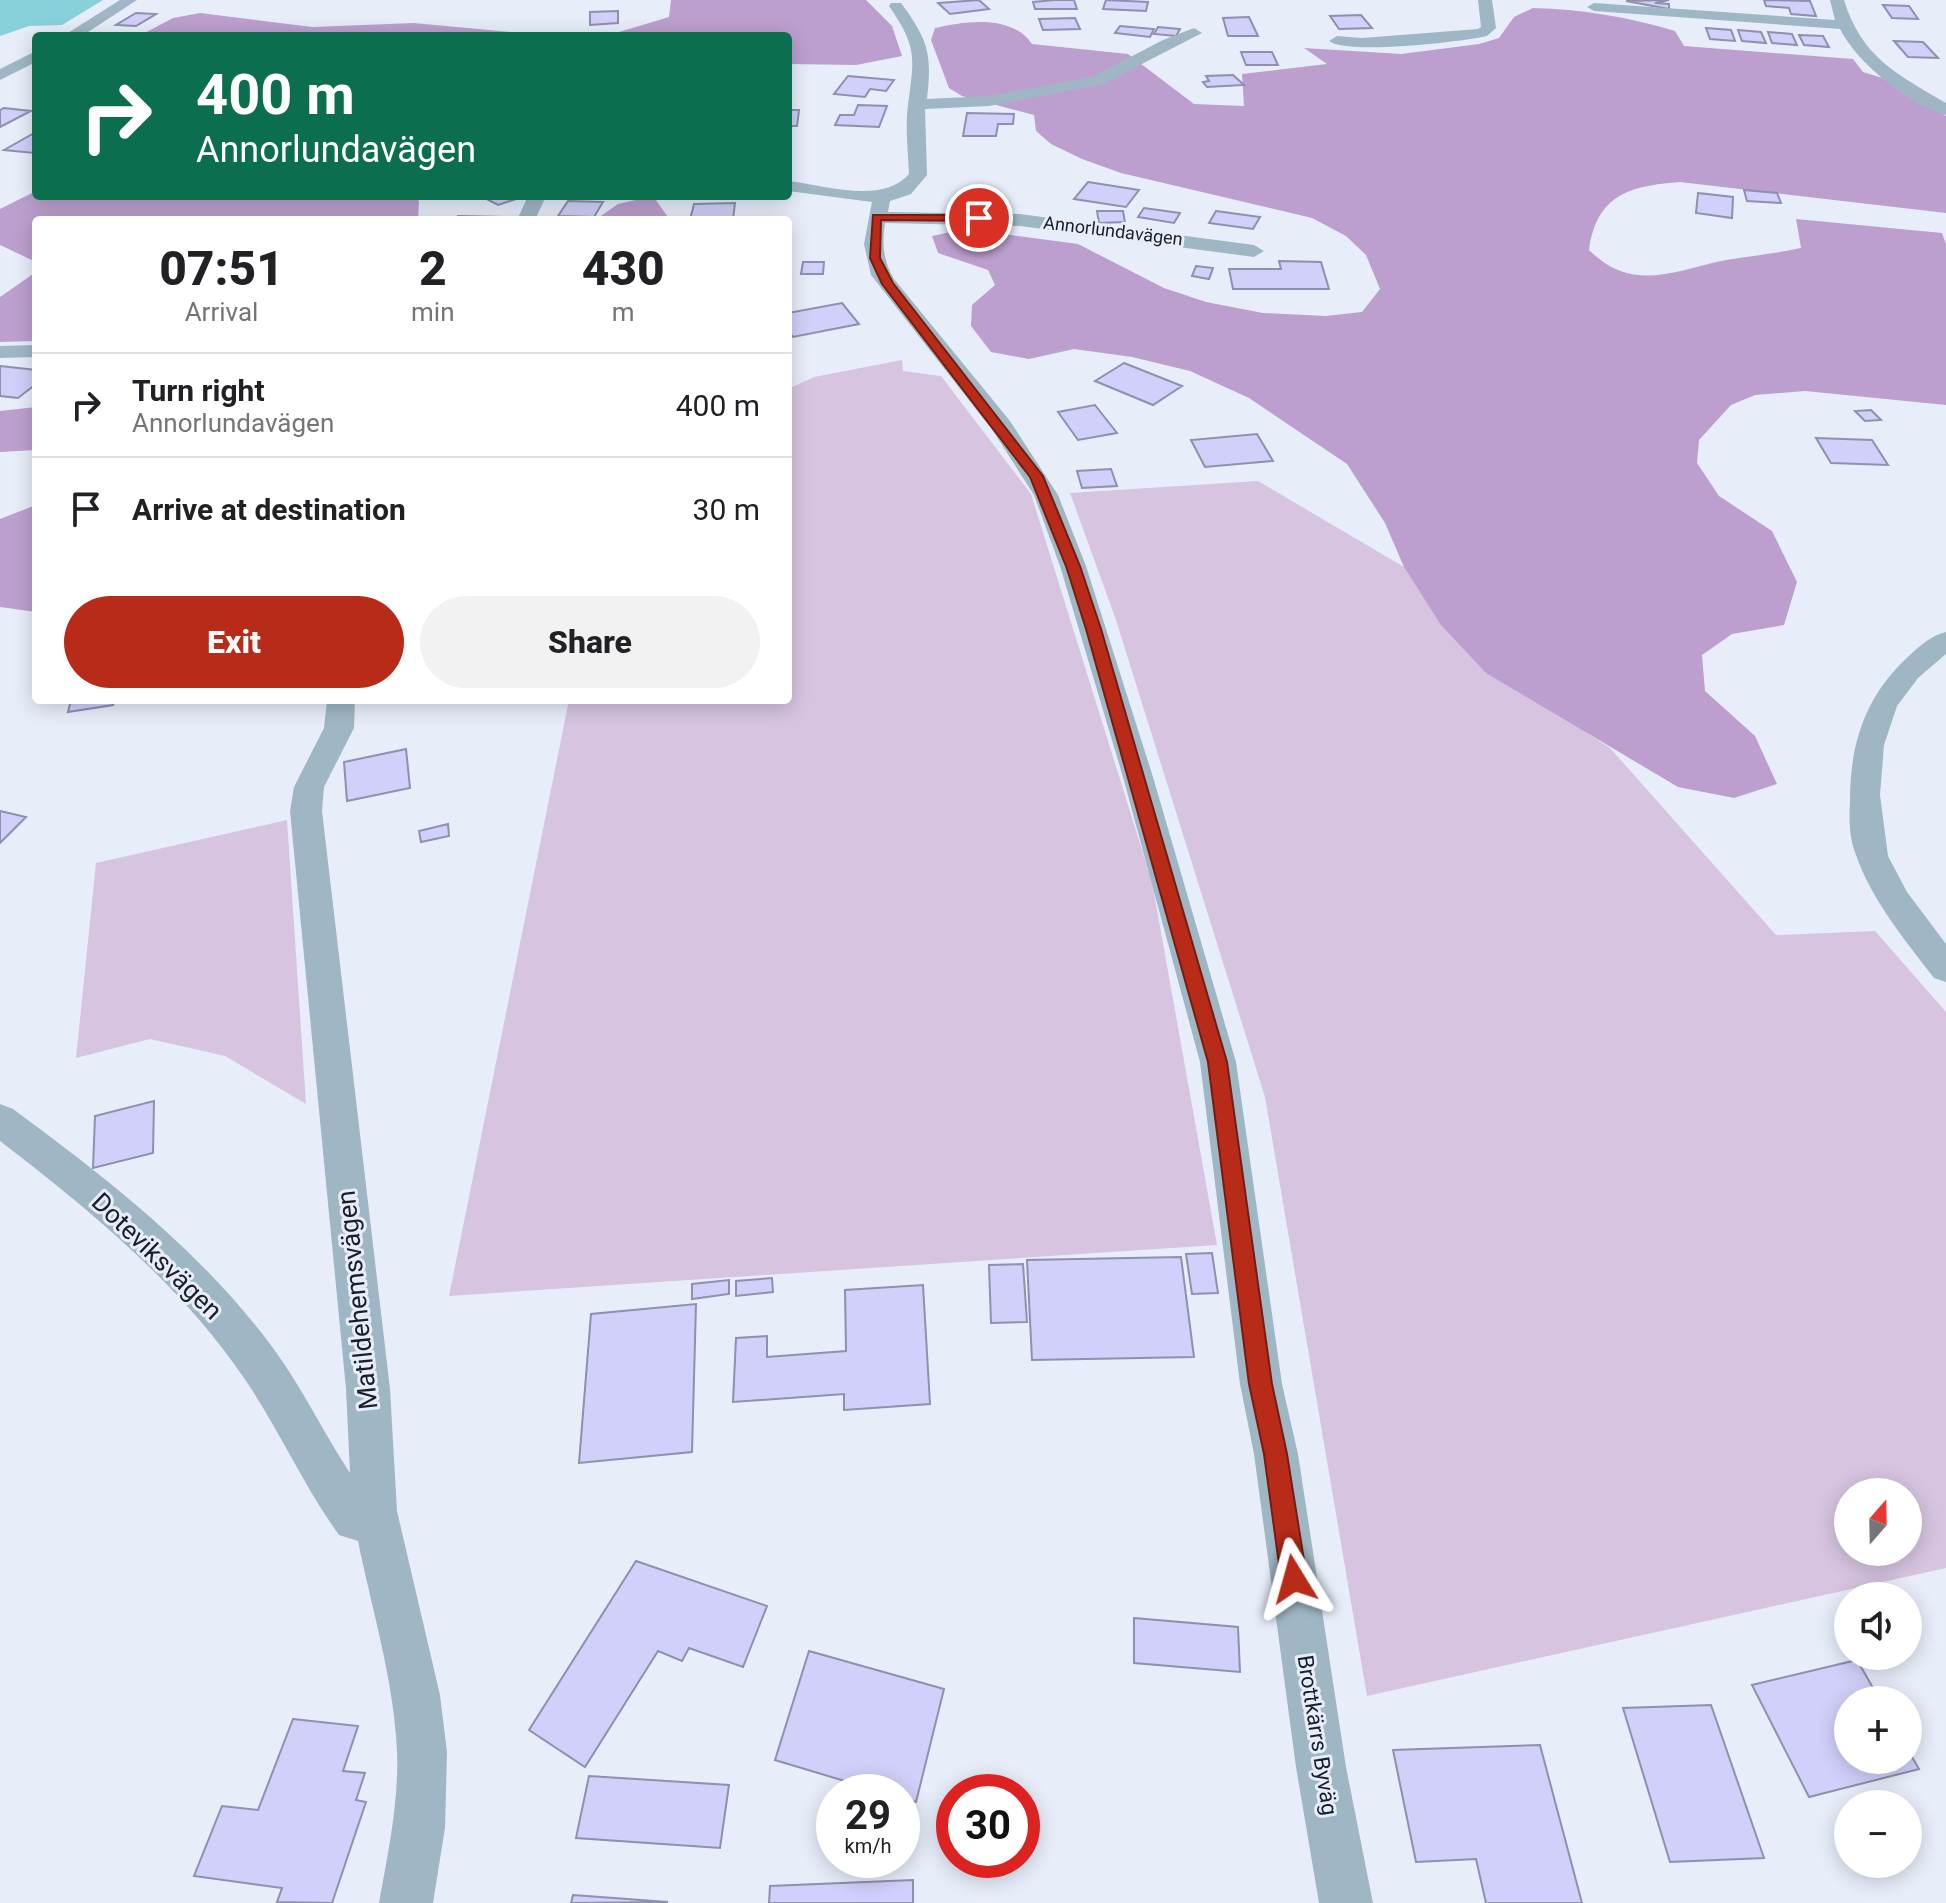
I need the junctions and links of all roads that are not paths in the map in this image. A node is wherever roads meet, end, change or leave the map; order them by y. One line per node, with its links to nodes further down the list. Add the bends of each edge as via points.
1 (130, 0): 7 (street)
2 (1485, 0): 9 (street, via 1489,28 1482,33)
3 (1837, 0): 6 (street)
4 (896, 6): 12 (street, via 912,28 923,61)
5 (1594, 7): 6 (street)
6 (1842, 25): 13 (street, via 1881,70)
7 (78, 32)
8 (1194, 33): 12 (street, via 1097,81 989,101)
9 (1337, 41)
10 (32, 58): 11 (street)
11 (0, 75)
12 (916, 105): 15 (street, via 918,175)
13 (1946, 110)
14 (792, 187): 15 (street, Annorlundavägen)
15 (879, 208): 16 (street, Annorlundavägen, via 1049,222); 25 (street, Brottkärrs Byväg, via 873,231 878,269 1046,495 1093,629 1178,915 1218,1062 1261,1384)
16 (1254, 251)
17 (32, 351): 18 (street)
18 (0, 352)
19 (1946, 640): 21 (street, via 1893,686 1876,713 1864,769 1871,853 1898,905)
20 (341, 704): 23 (street, Matildehemsvägen, via 339,728 309,787 306,811 368,1389)
21 (1946, 969)
22 (0, 1120): 23 (street, Doteviksvägen, via 59,1163 208,1296 259,1364 355,1519)
23 (374, 1511): 24 (street, Matildehemsvägen, via 415,1695 422,1752 419,1828)
24 (406, 1903)
25 (1346, 1903)

